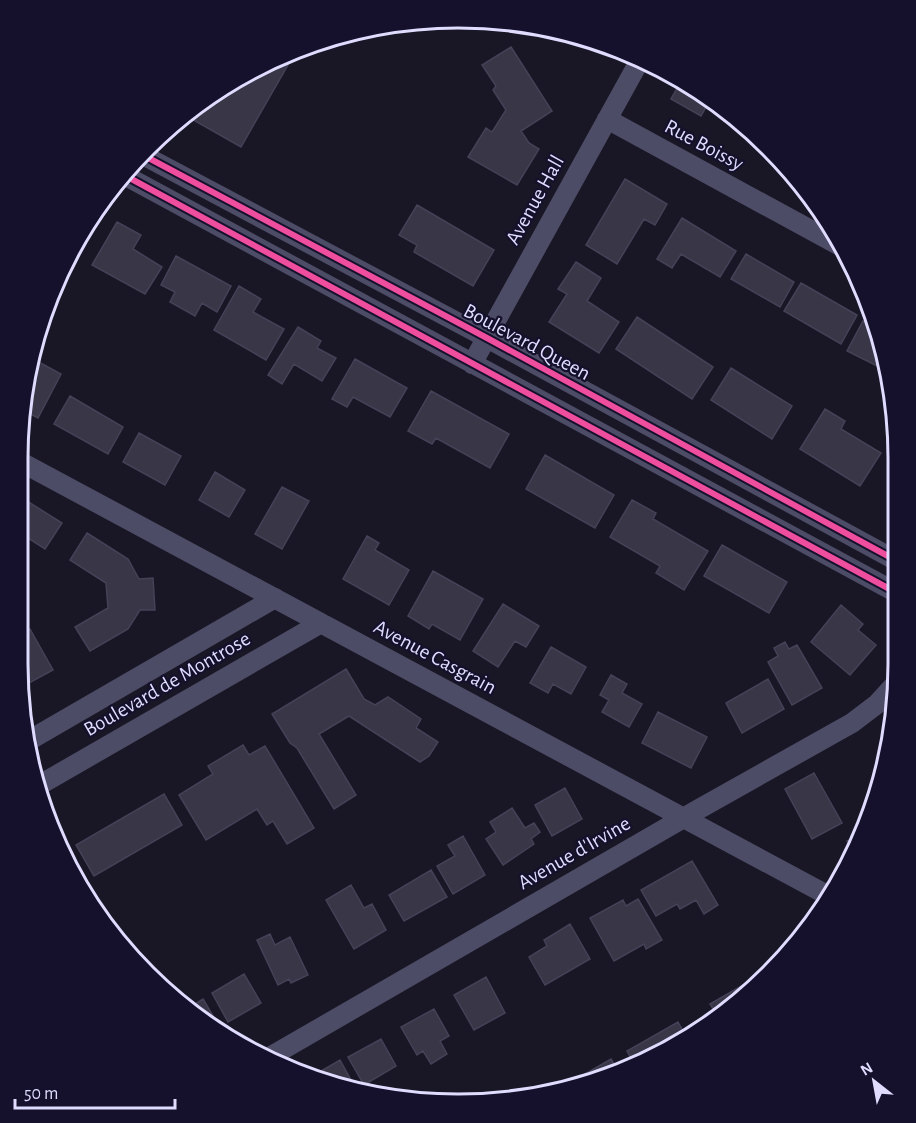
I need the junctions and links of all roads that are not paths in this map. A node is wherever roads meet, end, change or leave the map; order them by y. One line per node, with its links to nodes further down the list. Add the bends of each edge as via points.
1 (636, 67): 2 (street, Avenue Hall)
2 (606, 119): 5 (street, Rue Boissy); 6 (street, Avenue Hall)
3 (150, 159): 6 (street, Boulevard Queen)
4 (131, 180): 7 (street, Boulevard Queen)
5 (828, 239)
6 (487, 338): 7 (street, Avenue Hall); 9 (street, Boulevard Queen)
7 (472, 364): 10 (street, Boulevard Queen)
8 (28, 466): 11 (street, Avenue Casgrain)
9 (888, 556)
10 (888, 588)
11 (275, 598): 12 (street, Avenue Casgrain); 14 (street, Boulevard de Montrose)
12 (321, 623): 15 (street, Boulevard de Montrose); 16 (street, Avenue Casgrain)
13 (887, 693): 16 (street, Avenue d'Irvine, via 852,723)
14 (35, 737)
15 (45, 782)
16 (683, 818): 17 (street, Avenue Casgrain); 18 (street, Avenue d'Irvine)
17 (822, 892)
18 (276, 1054)

